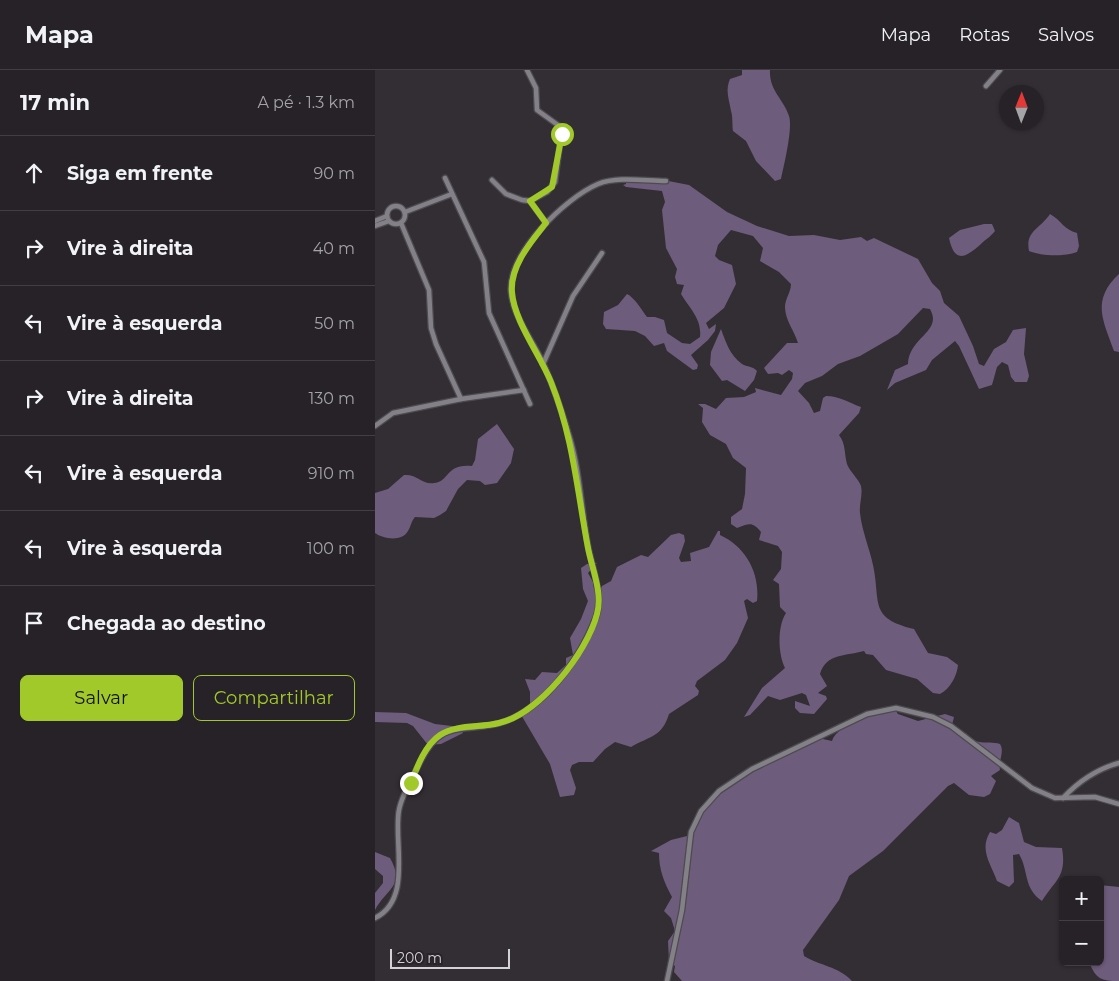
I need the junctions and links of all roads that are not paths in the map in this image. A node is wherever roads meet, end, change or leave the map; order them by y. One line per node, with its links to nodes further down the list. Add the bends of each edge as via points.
1 (527, 70): 8 (street, via 536,88 537,110 562,130 552,187)
2 (1000, 70): 3 (street)
3 (986, 86)
4 (445, 178): 7 (street)
5 (492, 180): 8 (street, via 513,198)
6 (666, 180): 13 (street, via 599,184)
7 (452, 194): 9 (street); 17 (street, via 483,258 489,313)
8 (530, 201): 13 (street)
9 (405, 212): 10 (street, via 400,207 393,207); 12 (street)
10 (388, 218): 11 (street); 12 (street, via 395,224); 14 (street)
11 (375, 221)
12 (401, 223): 18 (street, via 429,290 431,328 436,344)
13 (546, 223): 16 (street, via 521,257 512,285 516,309)
14 (375, 226)
15 (602, 253): 16 (street, via 573,296)
16 (543, 364): 24 (street, via 569,436 599,595 597,615 572,665 552,688 525,710 499,723 450,731 432,742 401,802 398,817 400,864 396,885 390,905)
17 (524, 390): 18 (street); 19 (street)
18 (461, 399): 20 (street, via 393,413)
19 (530, 404)
20 (375, 426)
21 (1119, 764): 22 (street, via 1091,775)
22 (1063, 798): 23 (street, via 1095,797); 25 (street, via 1031,788 969,739 933,717 896,708 867,714 849,722 752,769 719,791 701,812 691,832 682,910)
23 (1119, 804)
24 (375, 918)
25 (667, 981)

